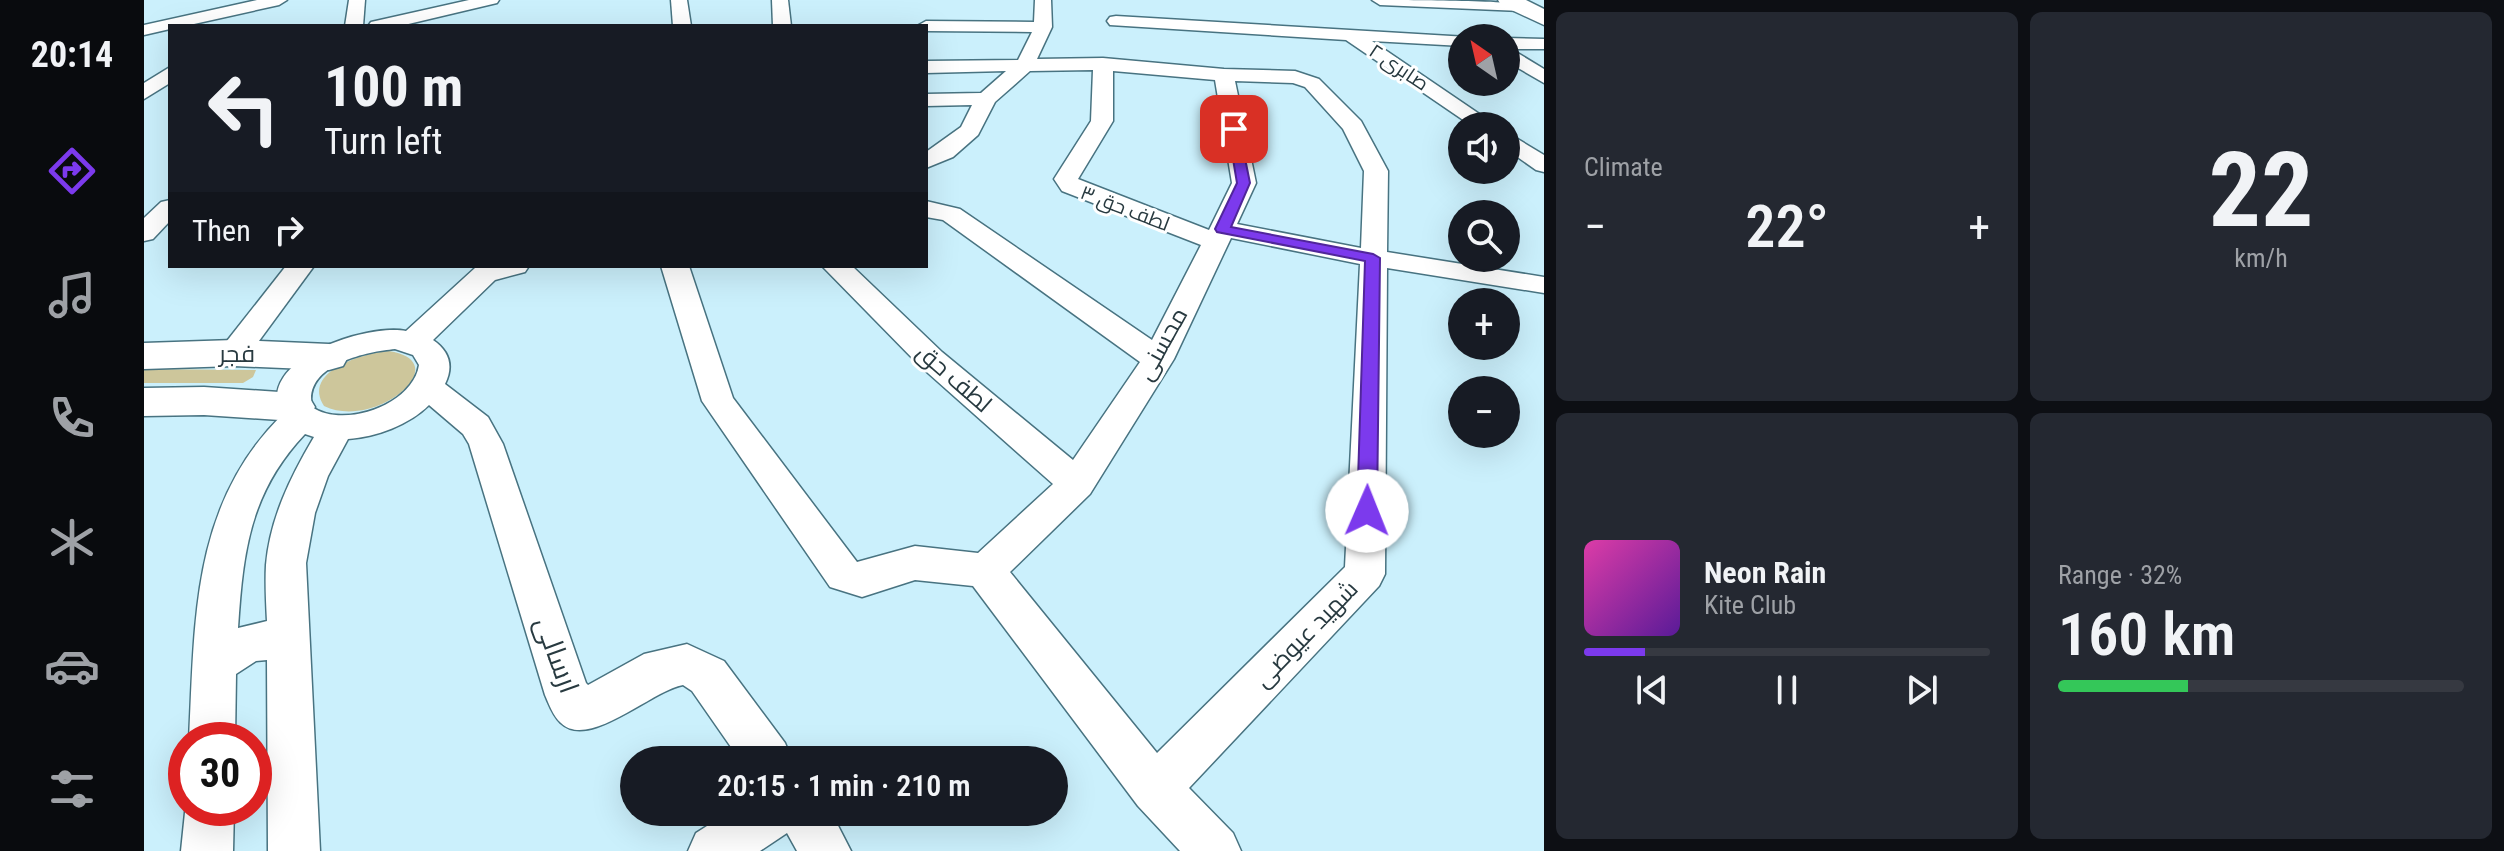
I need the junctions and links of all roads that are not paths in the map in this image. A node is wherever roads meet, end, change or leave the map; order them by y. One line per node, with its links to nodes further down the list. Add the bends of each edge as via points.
1 (279, 0): 9 (street)
2 (357, 0): 12 (street)
3 (491, 0): 13 (street)
4 (679, 0): 14 (street)
5 (780, 0): 15 (street)
6 (1043, 0): 18 (street)
7 (1380, 0): 8 (street)
8 (1533, 1): 10 (highway)
9 (233, 18): 11 (street)
10 (1544, 18)
11 (188, 24)
12 (354, 24)
13 (386, 24)
14 (682, 24)
15 (782, 24)
16 (928, 26): 18 (street)
17 (168, 27): 19 (street)
18 (1043, 27): 26 (street)
19 (144, 30)
20 (1351, 35): 21 (street); 28 (street, via 1112,16); 37 (street, صابری ۲)
21 (1448, 40)
22 (1520, 43): 23 (street)
23 (1544, 44)
24 (1520, 62): 31 (street)
25 (1103, 64): 26 (street, شهید عیوضی); 28 (street, شهید عیوضی); 44 (street, لطف حق ۳, via 1102,121 1066,179 1071,186)
26 (1024, 66): 27 (street, شهید عیوضی); 33 (street)
27 (928, 67)
28 (1156, 69): 30 (street, شهید عیوضی)
29 (168, 75): 32 (street)
30 (1224, 75): 44 (street, محسنی, via 1244,183); 45 (street, شهید عیوضی, via 1307,80 1353,126 1376,171)
31 (1544, 77)
32 (144, 93)
33 (986, 99): 34 (street); 39 (street, via 970,130)
34 (928, 100)
35 (168, 104): 36 (street)
36 (144, 105)
37 (1465, 112)
38 (1520, 149): 40 (street)
39 (928, 160)
40 (1544, 165)
41 (168, 209): 43 (street)
42 (928, 209): 55 (street, via 951,214)
43 (144, 233)
44 (1219, 236): 45 (street); 55 (street, محسنی)
45 (1373, 258): 50 (street); 65 (street, شهید عیوضی, via 1365,574)
46 (298, 268): 52 (street)
47 (676, 268): 60 (street, via 718,401 844,575 863,581 914,562)
48 (838, 268): 59 (street, لطف حق, via 931,359)
49 (486, 270): 51 (street)
50 (1544, 285)
51 (413, 342): 54 (street, via 373,341); 56 (street, via 434,359)
52 (234, 353): 53 (main road, فجر); 54 (main road, فجر)
53 (144, 356)
54 (329, 357): 58 (street, via 294,394)
55 (1158, 359): 59 (street, محسنی)
56 (428, 387): 58 (street, via 389,416 358,426); 64 (street, ارسالی, via 476,426 486,444 568,695 578,709 593,707 660,669 687,664 708,676)
57 (144, 402): 58 (main road, فجر, via 204,401)
58 (311, 418): 61 (street, via 310,476 286,563); 62 (street, via 261,461 230,531)
59 (1077, 484): 60 (street, محسنی)
60 (985, 571): 65 (street)
61 (287, 648): 62 (street, via 269,639 256,641); 70 (street)
62 (216, 664): 63 (street)
63 (213, 722)
64 (758, 746)
65 (1155, 789): 73 (street)
66 (208, 826): 69 (street)
67 (752, 826): 71 (street)
68 (811, 826): 72 (street)
69 (207, 851)
70 (294, 851)
71 (714, 851)
72 (825, 851)
73 (1215, 851)

